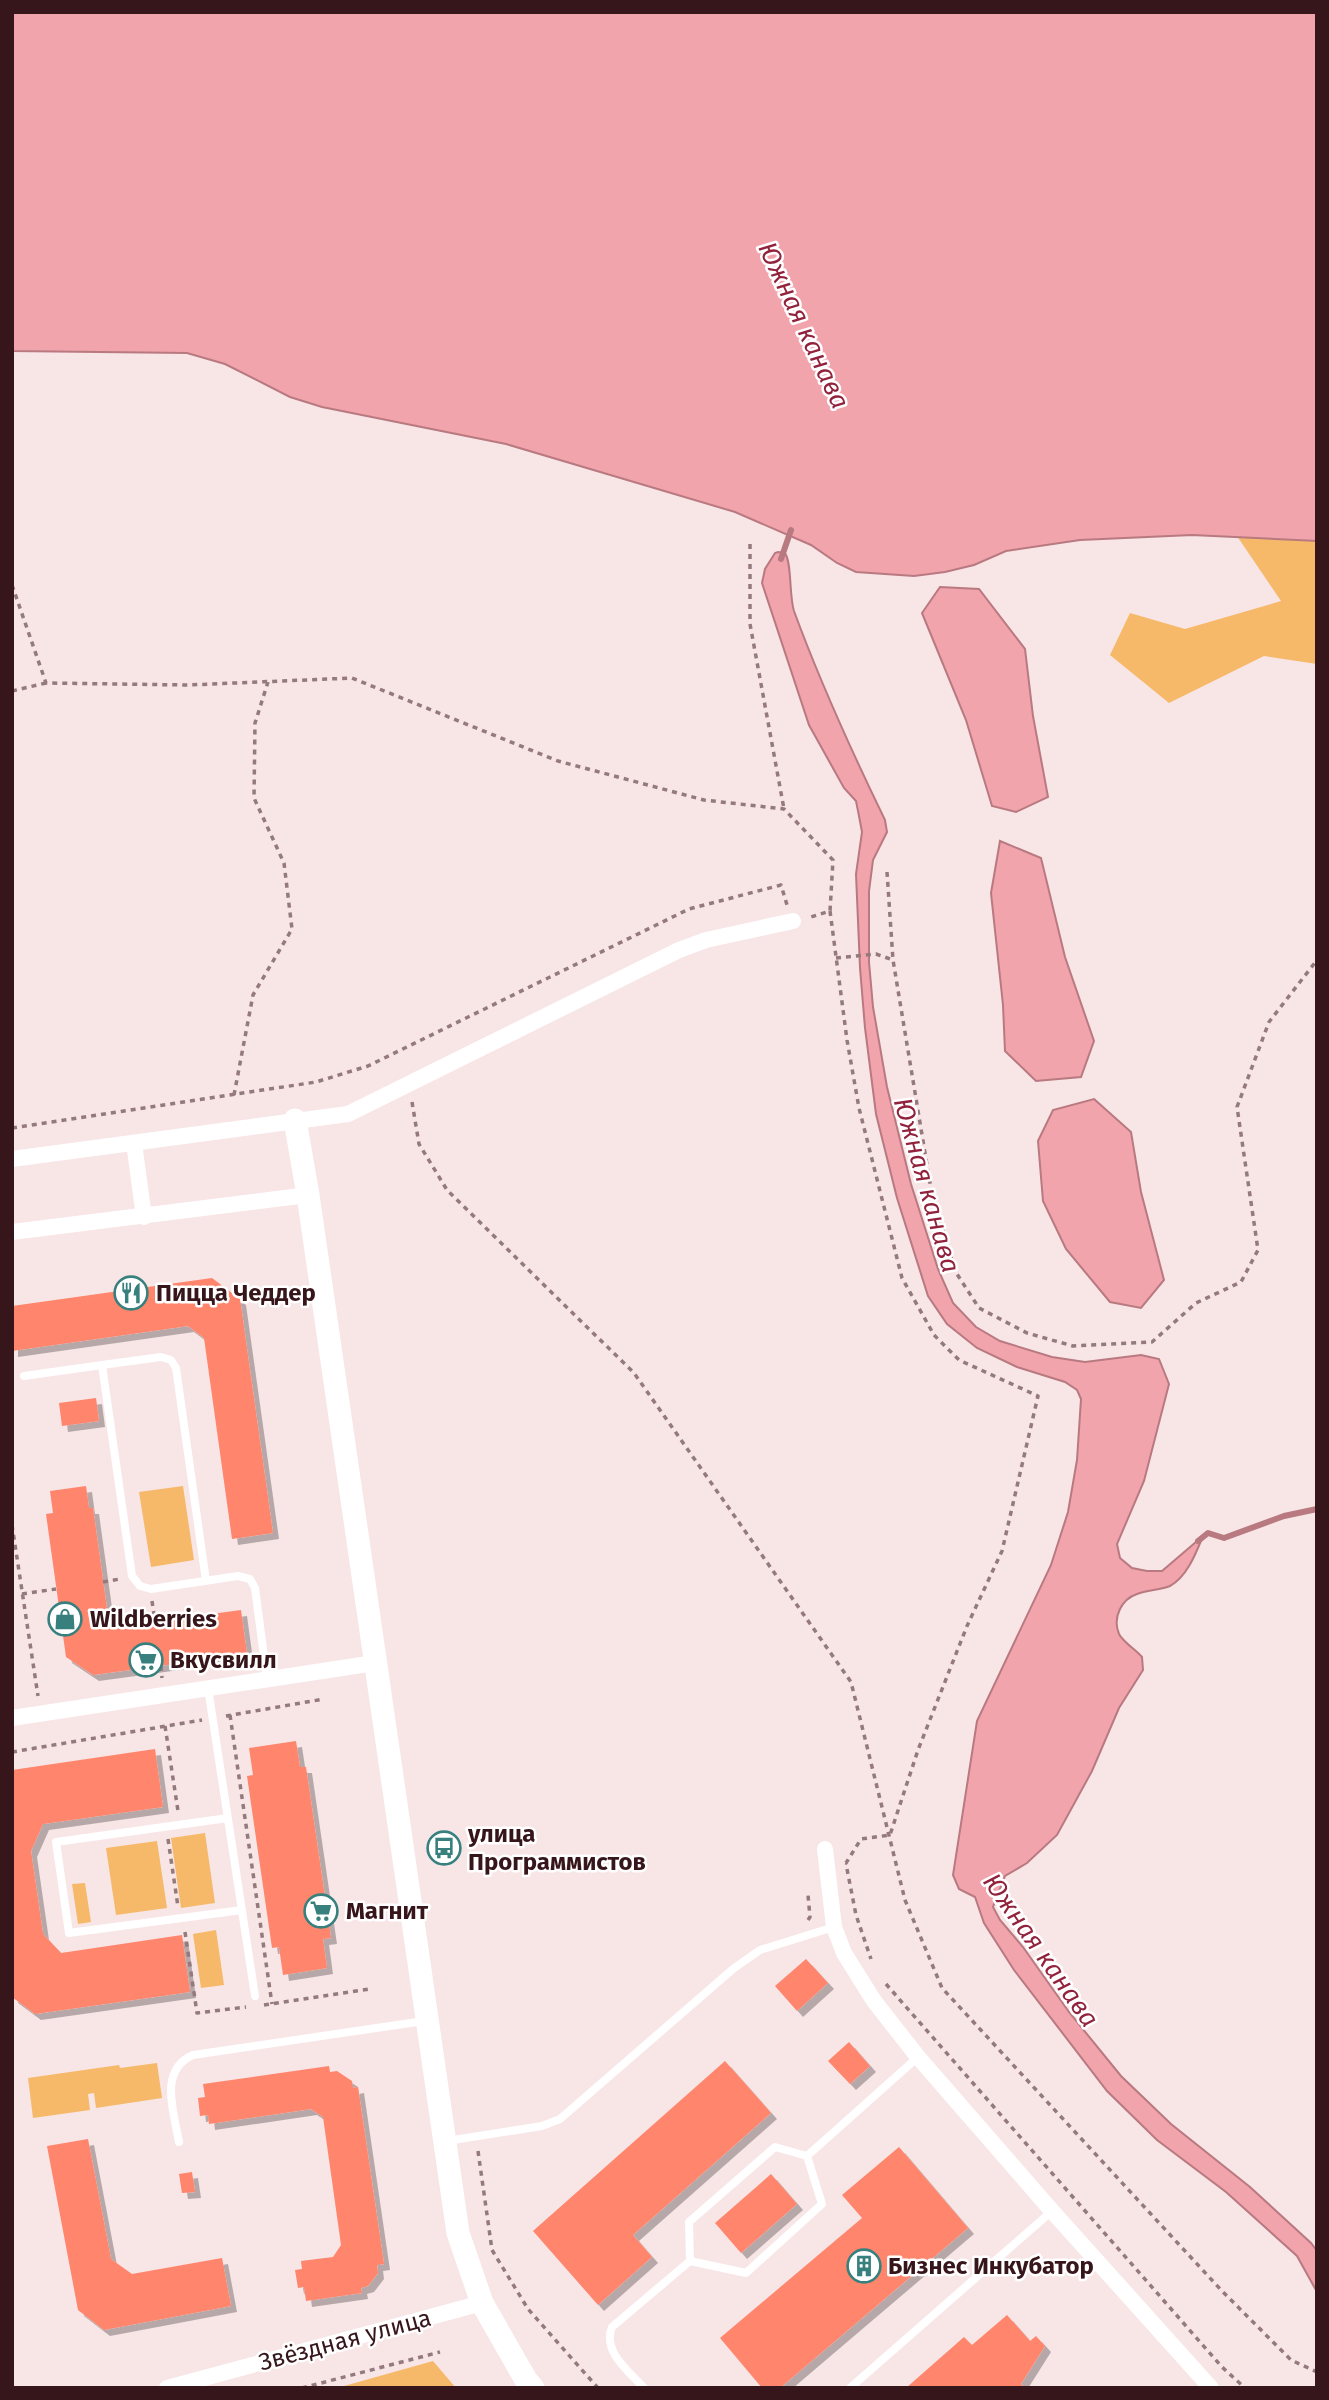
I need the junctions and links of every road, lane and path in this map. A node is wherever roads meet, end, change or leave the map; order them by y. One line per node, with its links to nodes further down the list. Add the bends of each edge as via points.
1 (750, 544): 6 (path, via 750,624)
2 (12, 585): 4 (path)
3 (268, 682): 4 (path); 6 (path, via 352,678 558,761 704,800); 14 (path, via 255,723 254,798 284,863 292,929 253,995)
4 (46, 683): 5 (path)
5 (12, 691)
6 (784, 809): 8 (path, via 833,860)
7 (887, 872): 11 (path)
8 (830, 911): 9 (path); 10 (path)
9 (793, 921): 13 (street, via 679,950); 14 (path, via 781,886 689,909 368,1066 316,1082)
10 (836, 958): 11 (path, via 876,954); 43 (path, via 859,1108 902,1278 934,1335 959,1360 1038,1396 1002,1551 918,1750)
11 (894, 960): 12 (path, via 931,1189 955,1271 979,1308 1027,1333 1073,1346 1152,1342 1196,1303 1241,1282 1258,1250 1237,1107 1269,1022)
12 (1317, 960)
13 (410, 1084): 15 (street, via 348,1114); 43 (path, via 419,1144 447,1190 634,1373 851,1682)
14 (234, 1095): 16 (path)
15 (295, 1120): 17 (street); 19 (street)
16 (12, 1128)
17 (134, 1143): 18 (street); 20 (street)
18 (12, 1159)
19 (308, 1195): 20 (street); 30 (street)
20 (144, 1217): 21 (street)
21 (12, 1232)
22 (102, 1365): 23 (lane); 25 (lane, via 161,1357 176,1368); 26 (lane, via 132,1576 140,1586)
23 (24, 1376)
24 (12, 1525): 28 (path)
25 (206, 1581): 26 (lane); 31 (lane, via 238,1576 250,1579)
26 (150, 1588): 29 (path)
27 (56, 1589): 28 (path)
28 (22, 1594): 34 (path)
29 (155, 1621)
30 (375, 1663): 31 (street); 59 (street)
31 (267, 1679): 32 (street)
32 (208, 1688): 34 (street); 37 (lane)
33 (324, 1699): 35 (path)
34 (40, 1714): 36 (street)
35 (230, 1715): 37 (path); 56 (path)
36 (12, 1718)
37 (213, 1718): 38 (path); 41 (lane)
38 (165, 1726): 39 (path); 40 (path)
39 (12, 1752)
40 (178, 1813)
41 (228, 1818): 48 (lane); 49 (lane, via 56,1842 69,1933)
42 (167, 1833): 49 (path)
43 (890, 1835): 45 (path, via 861,1839); 69 (path, via 905,1900 942,1988 1222,2291 1291,2360)
44 (825, 1849): 45 (path); 47 (street)
45 (846, 1863): 46 (path)
46 (850, 1887): 47 (path); 52 (path)
47 (830, 1891): 50 (path, via 808,1895); 51 (street)
48 (242, 1910): 49 (lane); 55 (lane)
49 (180, 1918): 58 (path, via 197,2013)
50 (807, 1922)
51 (834, 1927): 60 (street, via 844,1953 874,2001); 61 (lane, via 760,1950 560,2119)
52 (875, 1966)
53 (880, 1975): 77 (path)
54 (369, 1989): 56 (path)
55 (255, 1996)
56 (272, 2004): 57 (path)
57 (260, 2005)
58 (247, 2007)
59 (427, 2021): 62 (street); 63 (lane, via 184,2058 171,2076)
60 (918, 2057): 64 (lane); 65 (street)
61 (477, 2137): 62 (lane); 73 (path, via 492,2250 528,2309)
62 (443, 2141): 67 (street, via 458,2233)
63 (179, 2142)
64 (807, 2155): 66 (lane, via 775,2147 689,2222); 66 (lane, via 822,2204 746,2273)
65 (1052, 2211): 75 (lane); 76 (street)
66 (690, 2261): 74 (lane, via 612,2327 608,2336 610,2348)
67 (482, 2303): 70 (street, Звёздная улица); 72 (street)
68 (440, 2353): 71 (path)
69 (1317, 2372)
70 (167, 2388)
71 (302, 2388)
72 (533, 2388)
73 (597, 2388)
74 (644, 2388)
75 (850, 2388)
76 (1211, 2388)
77 (1245, 2388)

